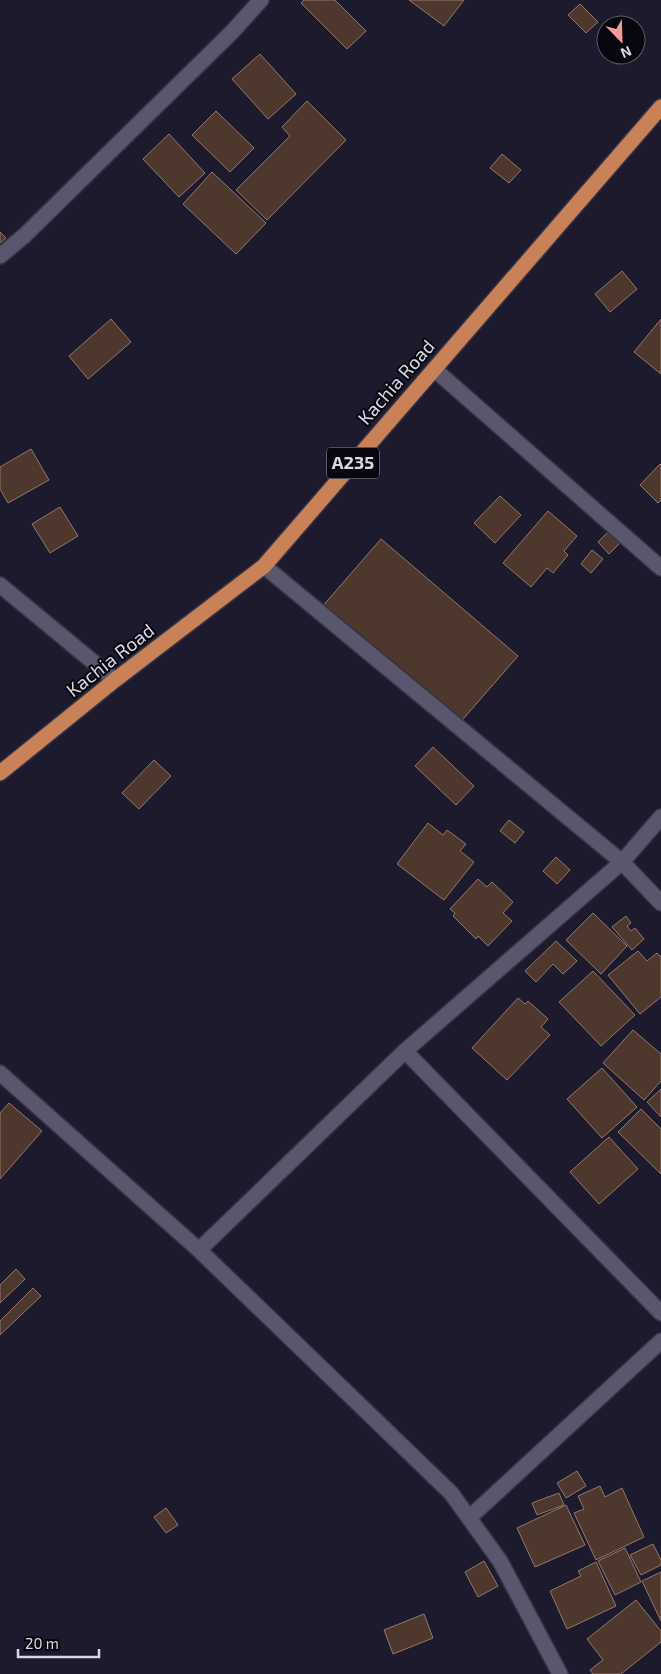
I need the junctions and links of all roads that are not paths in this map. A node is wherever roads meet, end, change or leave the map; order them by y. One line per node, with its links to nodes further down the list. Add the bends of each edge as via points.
1 (261, 0): 3 (street, via 31,230)
2 (661, 106): 4 (highway, Kachia Road / A235)
3 (0, 256)
4 (434, 369): 5 (highway, Kachia Road / A235); 6 (street)
5 (264, 566): 8 (highway, Kachia Road / A235); 11 (street)
6 (661, 568)
7 (0, 585): 8 (street)
8 (115, 680): 9 (highway, Kachia Road / A235)
9 (0, 774)
10 (661, 817): 11 (street)
11 (622, 862): 12 (street); 13 (street)
12 (661, 903)
13 (406, 1051): 15 (street); 16 (street)
14 (0, 1074): 15 (street)
15 (199, 1250): 18 (street, via 451,1493)
16 (661, 1313)
17 (661, 1341): 18 (street)
18 (469, 1518): 19 (street, via 500,1561)
19 (560, 1674)

